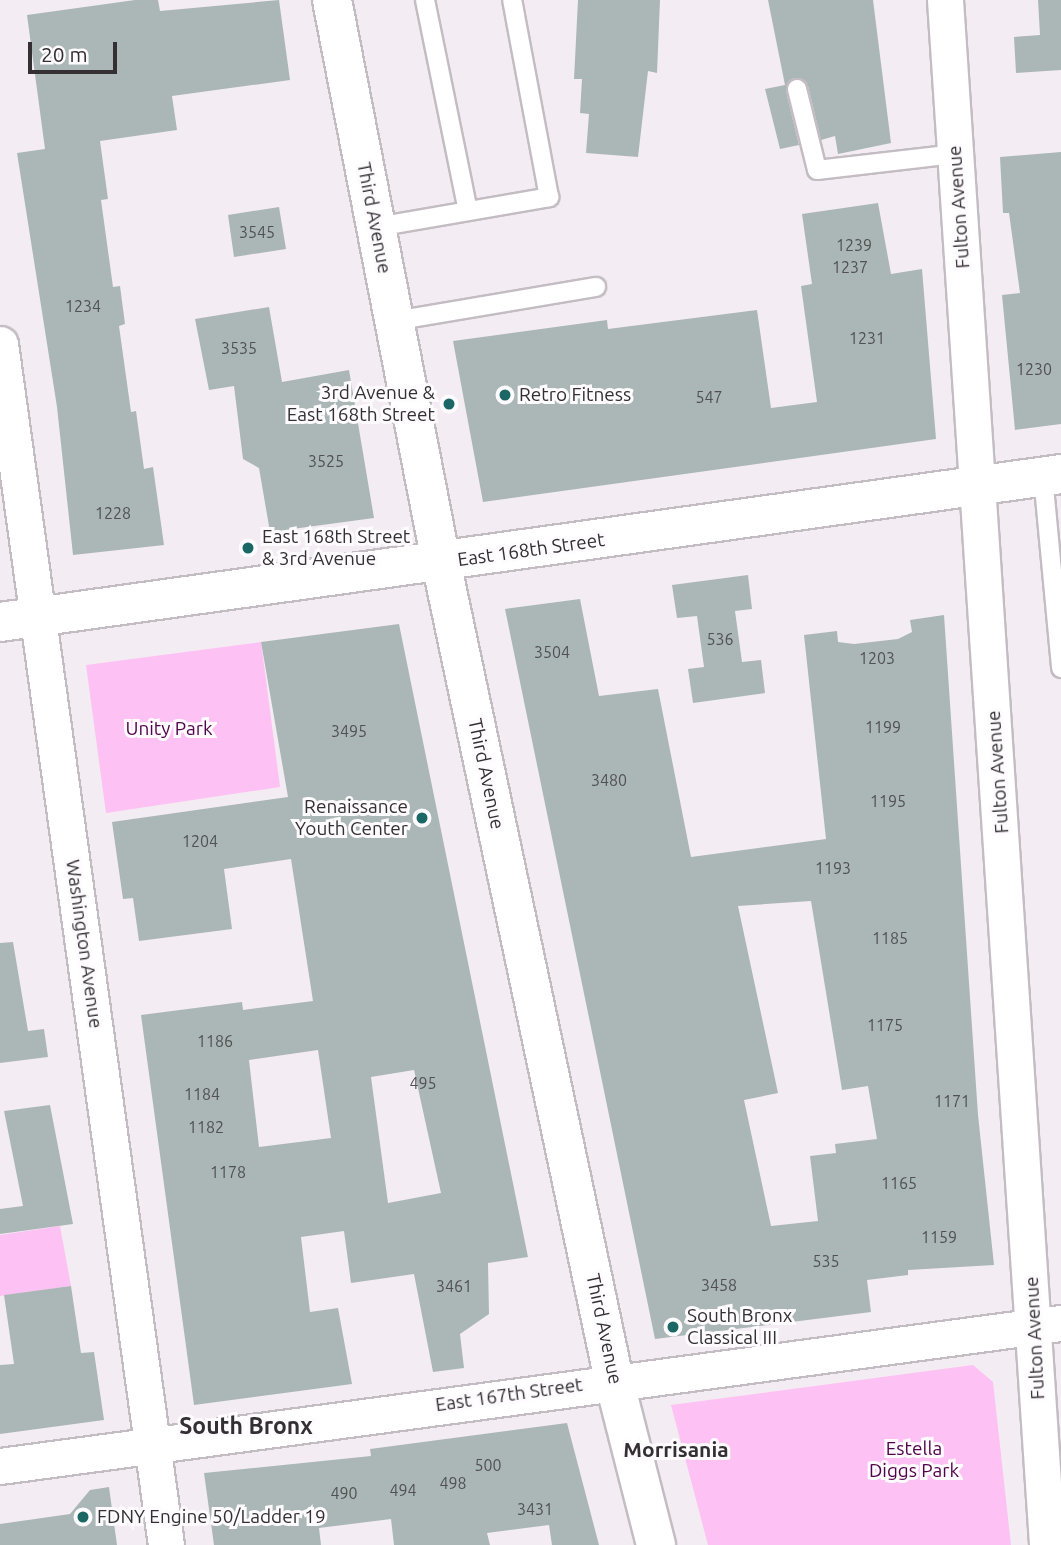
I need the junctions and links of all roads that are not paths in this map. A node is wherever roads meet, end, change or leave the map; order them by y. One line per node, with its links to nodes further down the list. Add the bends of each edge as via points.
1 (332, 0): 8 (main road, Third Avenue)
2 (425, 0): 7 (lane)
3 (512, 0): 7 (lane, via 549,197)
4 (945, 0): 6 (street, Fulton Avenue)
5 (797, 89): 6 (lane, via 817,170)
6 (956, 154): 13 (street, Fulton Avenue)
7 (468, 211): 8 (lane)
8 (376, 227): 10 (main road, Third Avenue)
9 (596, 287): 10 (lane)
10 (394, 321): 14 (main road, Third Avenue)
11 (0, 344): 15 (street, Washington Avenue)
12 (1052, 475): 13 (main road, East 168th Street); 17 (lane)
13 (978, 488): 14 (main road, East 168th Street); 18 (street, Fulton Avenue)
14 (441, 562): 15 (main road, East 168th Street); 19 (main road, Third Avenue)
15 (39, 617): 16 (main road, East 168th Street); 20 (street, Washington Avenue)
16 (0, 622)
17 (1061, 668)
18 (1048, 1324): 19 (street, East 167th Street); 24 (street, Fulton Avenue)
19 (614, 1380): 20 (street, East 167th Street); 23 (main road, Third Avenue)
20 (152, 1445): 21 (street, East 167th Street); 22 (street, Washington Avenue)
21 (0, 1466)
22 (166, 1545)
23 (656, 1545)
24 (1047, 1545)

